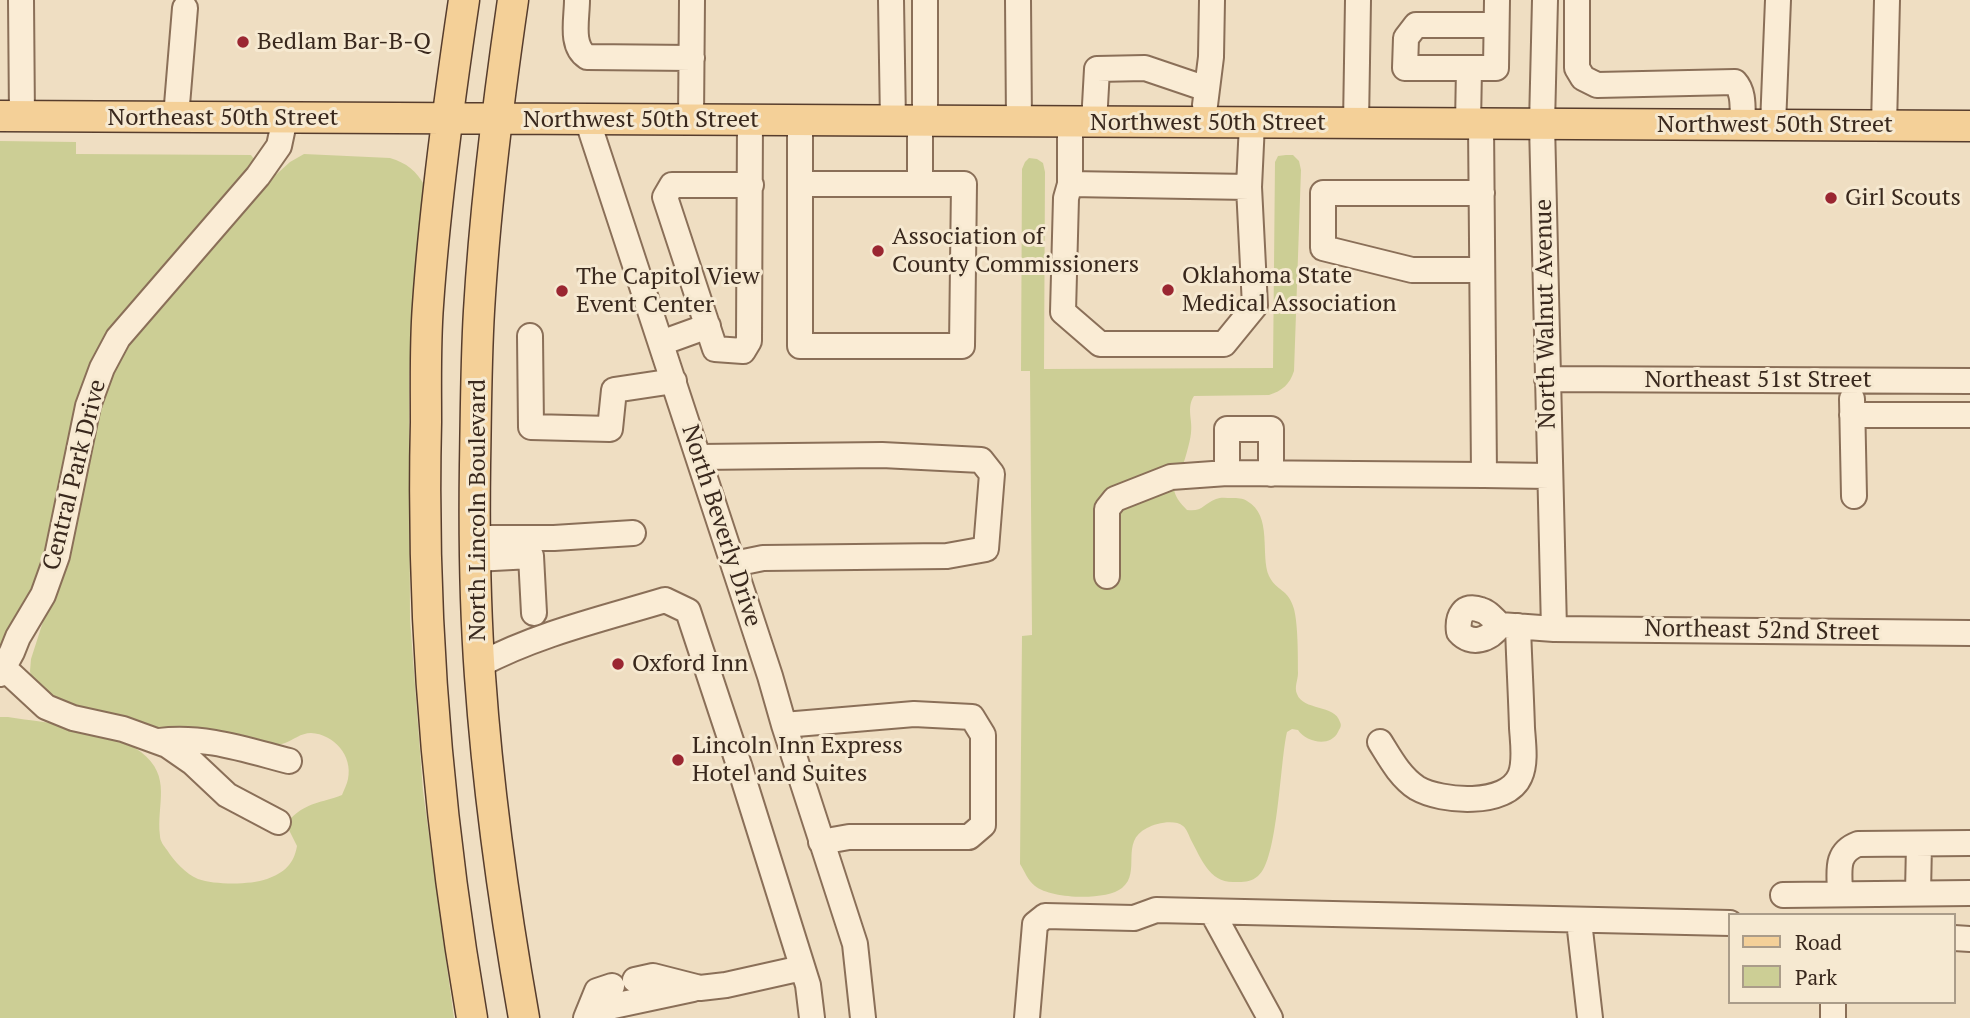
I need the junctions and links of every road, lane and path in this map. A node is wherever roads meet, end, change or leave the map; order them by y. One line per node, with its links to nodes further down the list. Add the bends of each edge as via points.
1 (21, 0): 21 (street)
2 (464, 0): 24 (main road, North Lincoln Boulevard)
3 (513, 0): 25 (main road, North Lincoln Boulevard)
4 (577, 0): 18 (street, via 577,44 587,57)
5 (692, 0): 18 (street)
6 (891, 0): 30 (street)
7 (925, 0): 30 (street)
8 (1018, 0): 31 (street)
9 (1212, 0): 20 (street)
10 (1358, 0): 35 (street)
11 (1497, 0): 17 (street)
12 (1545, 0): 37 (street, North Walnut Avenue)
13 (1577, 0): 38 (street, via 1577,68 1583,78 1597,85 1735,82 1742,95)
14 (1778, 0): 39 (street)
15 (1887, 0): 40 (street)
16 (185, 8): 22 (street)
17 (1496, 25): 19 (street, via 1496,68); 19 (street, via 1416,25 1406,38 1405,68)
18 (692, 58): 27 (street)
19 (1469, 68): 36 (street)
20 (1207, 89): 32 (street, via 1145,68 1097,69); 33 (street)
21 (11, 116): 22 (main road, Northeast 50th Street)
22 (176, 117): 23 (main road, Northeast 50th Street)
23 (285, 118): 24 (main road, Northeast 50th Street); 72 (street, Central Park Drive, via 279,146 258,176 118,338 102,368 88,406 57,556 43,595)
24 (446, 119): 25 (main road, Northwest 50th Street); 90 (main road, North Lincoln Boulevard, via 428,307 427,624 439,779)
25 (496, 119): 26 (main road, Northwest 50th Street); 65 (main road, North Lincoln Boulevard, via 479,313)
26 (587, 119): 27 (main road, Northwest 50th Street); 51 (street, North Beverly Drive)
27 (691, 119): 28 (main road, Northwest 50th Street)
28 (750, 120): 29 (main road, Northwest 50th Street); 42 (street)
29 (800, 121): 30 (main road, Northwest 50th Street); 43 (street)
30 (913, 122): 31 (main road, Northwest 50th Street); 44 (street)
31 (1019, 122): 32 (main road, Northwest 50th Street)
32 (1082, 123): 33 (main road, Northwest 50th Street); 45 (street)
33 (1203, 123): 34 (main road, Northwest 50th Street)
34 (1252, 123): 35 (main road, Northwest 50th Street); 46 (street)
35 (1356, 124): 36 (main road, Northwest 50th Street)
36 (1474, 124): 37 (main road, Northwest 50th Street); 47 (street)
37 (1542, 124): 38 (main road, Northwest 50th Street); 52 (street, North Walnut Avenue)
38 (1743, 125): 39 (main road, Northwest 50th Street)
39 (1773, 125): 40 (main road, Northwest 50th Street)
40 (1884, 125): 41 (main road, Northwest 50th Street)
41 (1970, 126)
42 (751, 184): 49 (street, via 749,341 743,351 715,349); 49 (street, via 672,185 664,197)
43 (800, 184): 44 (street); 44 (street, via 800,346 962,346 964,184)
44 (920, 184)
45 (1070, 184): 46 (street); 46 (street, via 1063,312 1100,344 1224,344 1255,306)
46 (1249, 187)
47 (1482, 193): 48 (street); 48 (street, via 1323,193 1323,248 1412,270)
48 (1482, 270): 61 (street)
49 (708, 326): 51 (street)
50 (530, 335): 54 (street, via 531,427 610,429 614,390)
51 (661, 343): 54 (street, North Beverly Drive)
52 (1547, 379): 53 (street, Northeast 51st Street); 62 (street, North Walnut Avenue)
53 (1852, 380): 55 (street, Northeast 51st Street); 56 (street)
54 (674, 381): 58 (street, North Beverly Drive)
55 (1970, 381)
56 (1852, 415): 57 (street); 63 (street)
57 (1970, 415)
58 (699, 457): 66 (street, North Beverly Drive); 66 (street, via 882,455 981,460 992,474 986,549 947,556 763,558)
59 (1227, 473): 60 (street); 60 (street, via 1227,429 1271,429); 67 (street, via 1171,477 1115,499 1107,509)
60 (1271, 474): 61 (street)
61 (1484, 475): 62 (street)
62 (1549, 476): 69 (street, North Walnut Avenue)
63 (1854, 496)
64 (633, 533): 65 (street)
65 (475, 548): 68 (street, via 531,556); 71 (main road, North Lincoln Boulevard)
66 (734, 564): 73 (street, North Beverly Drive)
67 (1107, 576)
68 (534, 613)
69 (1554, 629): 70 (street, Northeast 52nd Street); 75 (street, Northeast 52nd Street, via 1509,626 1523,752 1520,776 1510,790 1464,799 1436,796 1416,788 1401,774)
70 (1970, 633)
71 (479, 665): 88 (street, via 546,636 665,600 688,611); 91 (main road, North Lincoln Boulevard, via 493,825)
72 (2, 671): 74 (street, via 46,707)
73 (784, 725): 78 (street, North Beverly Drive); 78 (street, via 914,714 972,717 983,735 983,825 969,837)
74 (156, 741): 76 (street, via 231,746); 77 (street, via 193,763 227,795)
75 (1380, 742)
76 (289, 761)
77 (278, 822)
78 (821, 842): 95 (street, North Beverly Drive, via 855,944)
79 (1970, 843): 80 (street)
80 (1919, 844): 81 (street); 83 (street, via 1848,848 1840,864)
81 (1919, 893): 82 (street); 83 (street)
82 (1970, 893)
83 (1840, 894): 84 (street)
84 (1783, 895)
85 (1212, 912): 86 (street); 96 (street, via 1156,910 1134,918 1045,916 1035,924); 97 (street)
86 (1579, 921): 87 (street); 98 (street)
87 (1728, 923)
88 (802, 968): 89 (street); 94 (street)
89 (700, 988): 92 (street, via 653,976 624,983 597,991); 93 (street, via 604,1008)
90 (471, 1018)
91 (524, 1018)
92 (586, 1018)
93 (591, 1018)
94 (811, 1018)
95 (863, 1018)
96 (1027, 1018)
97 (1270, 1018)
98 (1590, 1018)

